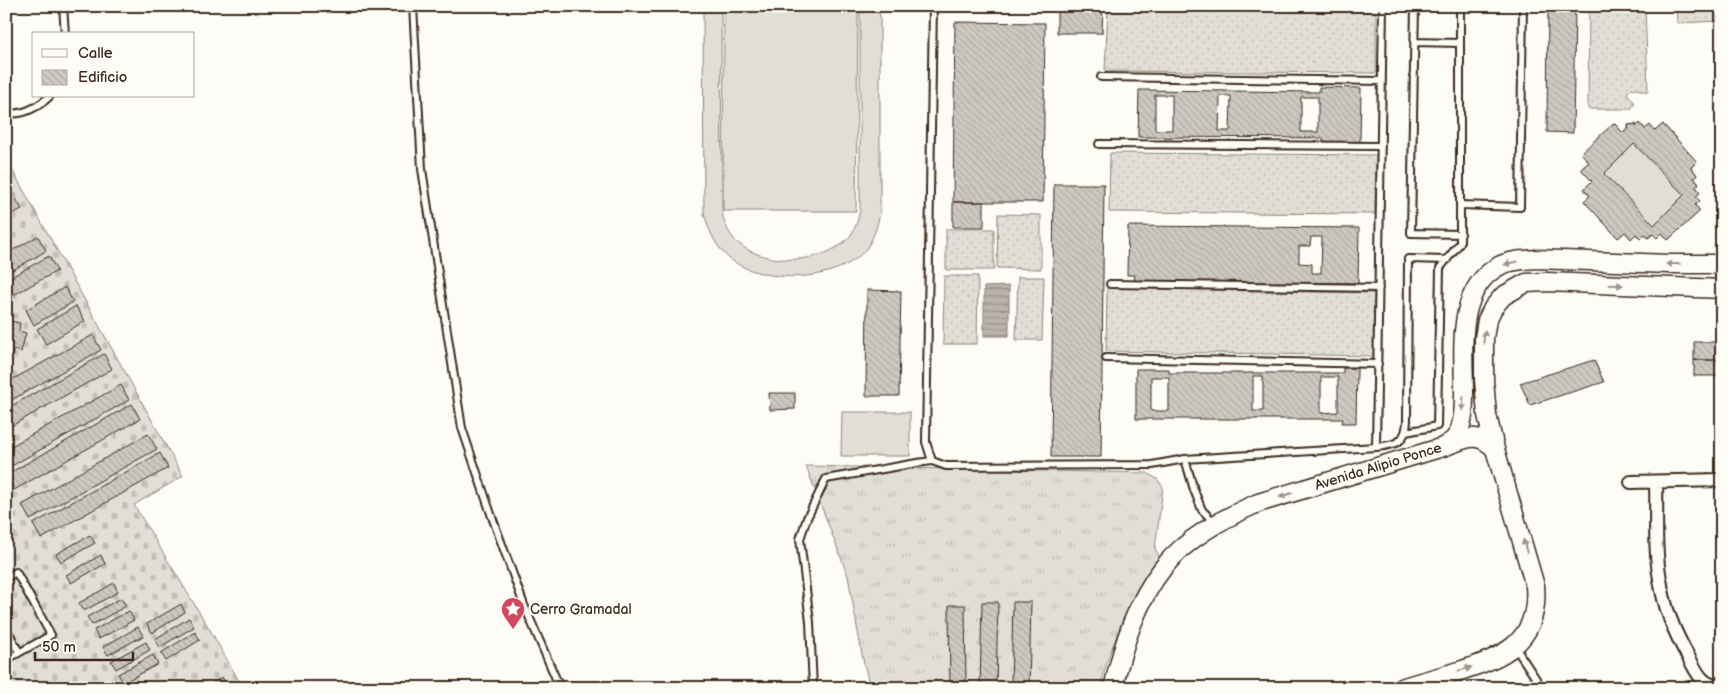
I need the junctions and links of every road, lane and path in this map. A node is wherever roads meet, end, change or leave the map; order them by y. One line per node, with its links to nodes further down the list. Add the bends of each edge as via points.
1 (63, 6): 8 (lane)
2 (413, 6): 43 (lane, via 422,169 462,428 524,605)
3 (933, 6): 31 (lane, via 926,442)
4 (1383, 6): 12 (lane)
5 (1415, 6): 9 (lane)
6 (1460, 6): 10 (lane)
7 (1523, 6): 17 (lane, via 1520,207)
8 (65, 32)
9 (1414, 42): 10 (lane); 18 (lane, via 1411,233)
10 (1460, 43): 17 (lane)
11 (1101, 77): 12 (lane)
12 (1382, 81): 16 (lane)
13 (48, 98): 14 (lane, via 24,113)
14 (6, 113)
15 (1100, 144): 16 (lane)
16 (1381, 146): 22 (lane)
17 (1460, 205): 18 (lane)
18 (1460, 234): 19 (lane, via 1460,243)
19 (1447, 260): 26 (lane, via 1440,268 1437,426); 26 (lane, via 1408,259)
20 (1718, 261): 28 (main road, Avenida Alipio Ponce, one-way to 28, via 1669,264 1536,259 1499,266 1482,280 1472,294 1465,321 1464,409 1455,438)
21 (1110, 284): 22 (lane)
22 (1379, 288): 25 (lane)
23 (1722, 289): 29 (main road, one-way to 23, via 1487,415 1484,338 1487,320 1503,296 1526,283 1547,282)
24 (1106, 358): 25 (lane)
25 (1378, 364): 27 (lane)
26 (1406, 432): 27 (lane, via 1401,441)
27 (1376, 447): 30 (lane)
28 (1443, 447): 29 (main road, via 1479,438); 35 (main road, Avenida Alipio Ponce, one-way to 35, via 1258,503)
29 (1495, 449): 38 (main road, one-way to 29, via 1533,617 1536,586)
30 (1185, 459): 31 (lane, via 1152,465 946,466); 35 (lane, via 1202,510)
31 (932, 462): 44 (lane, via 826,479 800,539 810,622)
32 (1722, 480): 34 (street)
33 (1631, 482): 34 (street)
34 (1656, 482): 42 (street, via 1658,563 1668,610 1681,645 1703,681 1714,686)
35 (1216, 524): 41 (main road, Avenida Alipio Ponce, via 1184,547 1147,591)
36 (6, 578): 39 (lane, via 16,572 51,635)
37 (6, 628): 39 (lane)
38 (1514, 646): 47 (main road, one-way to 38, via 1484,664); 48 (lane)
39 (20, 652): 40 (lane)
40 (6, 660)
41 (1117, 670): 45 (main road, Avenida Alipio Ponce); 46 (main road)
42 (1722, 683)
43 (560, 688)
44 (813, 688)
45 (1113, 688)
46 (1120, 688)
47 (1401, 688)
48 (1542, 688)

